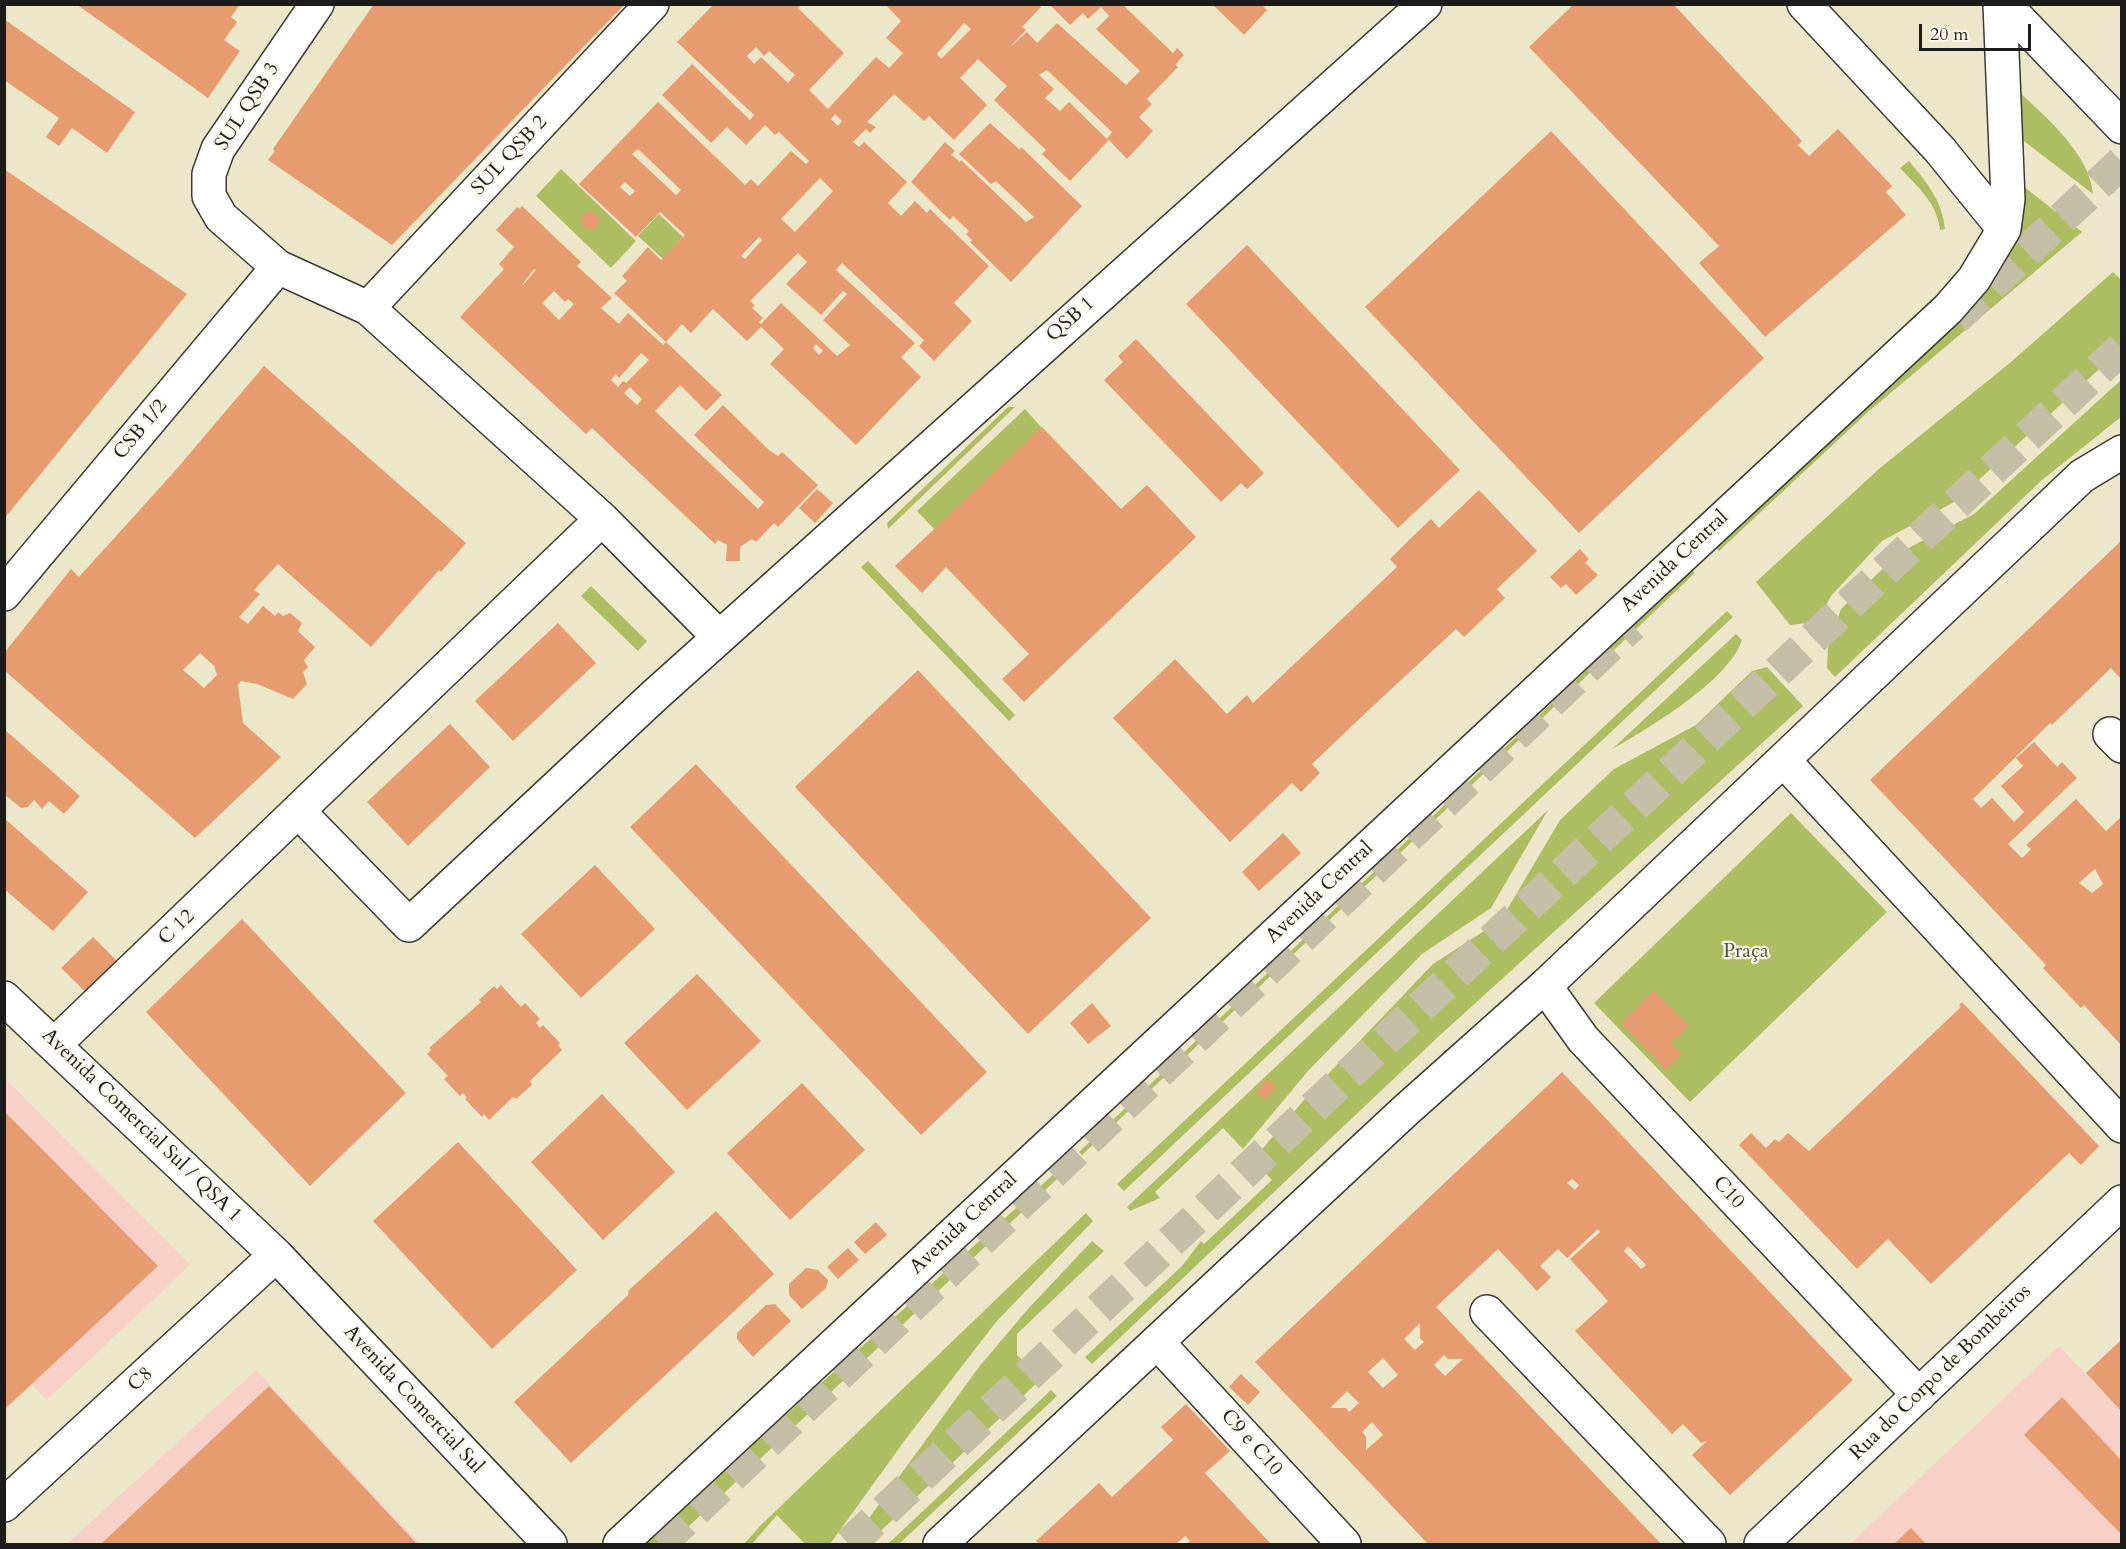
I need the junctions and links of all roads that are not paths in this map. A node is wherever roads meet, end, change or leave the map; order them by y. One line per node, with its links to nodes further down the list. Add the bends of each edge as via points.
1 (317, 4): 8 (street, SUL QSB 3, via 218,149 209,174 208,196 221,218)
2 (652, 4): 9 (street, SUL QSB 2)
3 (1425, 4): 13 (street, QSB 1)
4 (1804, 4): 7 (street, via 1940,150)
5 (2002, 4): 6 (street); 7 (street, via 2008,199)
6 (2121, 127)
7 (2004, 229): 27 (street, Avenida Central, via 1974,279 1948,309)
8 (278, 267): 9 (street); 12 (street, CSB 1/2)
9 (368, 308): 11 (street)
10 (2121, 452): 14 (street, via 2082,476)
11 (602, 519): 13 (street); 15 (street, C 12)
12 (4, 594)
13 (719, 638): 15 (street, QSB 1, via 409,925)
14 (1784, 761): 16 (street); 19 (street)
15 (298, 811): 18 (street, C 12)
16 (1545, 986): 23 (street); 24 (street, C10, via 1582,1039)
17 (4, 998): 18 (street, Avenida Comercial Sul / QSA 1)
18 (55, 1044): 21 (street, Avenida Comercial Sul / QSA 1)
19 (2121, 1126)
20 (2121, 1202): 24 (street, Rua do Corpo de Bombeiros)
21 (276, 1255): 25 (street, C8); 26 (street, Avenida Comercial Sul)
22 (1487, 1312): 30 (street)
23 (1157, 1342): 28 (street); 29 (street, C9 e C10)
24 (1919, 1395): 31 (street, Rua do Corpo de Bombeiros)
25 (4, 1504)
26 (550, 1545)
27 (620, 1545)
28 (940, 1545)
29 (1344, 1545)
30 (1708, 1545)
31 (1761, 1545)

